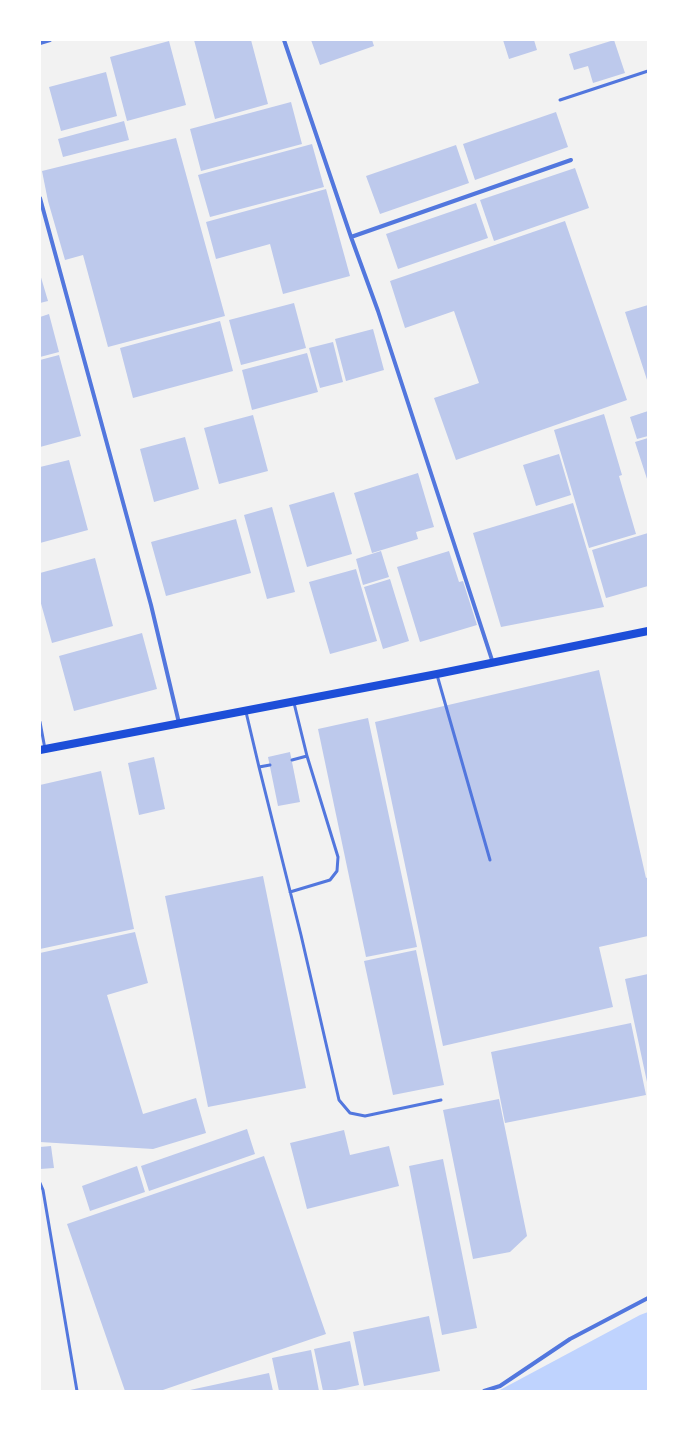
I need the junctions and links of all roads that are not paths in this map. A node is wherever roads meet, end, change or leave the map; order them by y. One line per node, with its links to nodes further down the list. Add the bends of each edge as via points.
1 (50, 40): 3 (street)
2 (284, 40): 8 (street)
3 (40, 43)
4 (648, 71): 5 (lane)
5 (560, 100)
6 (571, 160): 8 (street)
7 (40, 198): 15 (street, via 151,605)
8 (351, 236): 10 (street)
9 (648, 631): 10 (main road)
10 (493, 663): 11 (main road)
11 (437, 674): 12 (main road); 21 (lane)
12 (293, 702): 13 (main road); 17 (lane)
13 (246, 710): 15 (main road); 20 (lane)
14 (40, 722): 16 (lane)
15 (179, 723): 16 (main road)
16 (43, 749)
17 (307, 756): 18 (lane); 22 (lane, via 338,857 337,871 330,880)
18 (292, 760)
19 (270, 764): 20 (lane)
20 (259, 767): 22 (lane)
21 (490, 860)
22 (290, 892): 23 (lane, via 339,1100 350,1113 365,1116)
23 (441, 1100)
24 (40, 1184): 26 (lane)
25 (648, 1298): 27 (street, via 570,1339 500,1386)
26 (77, 1391)
27 (484, 1391)

